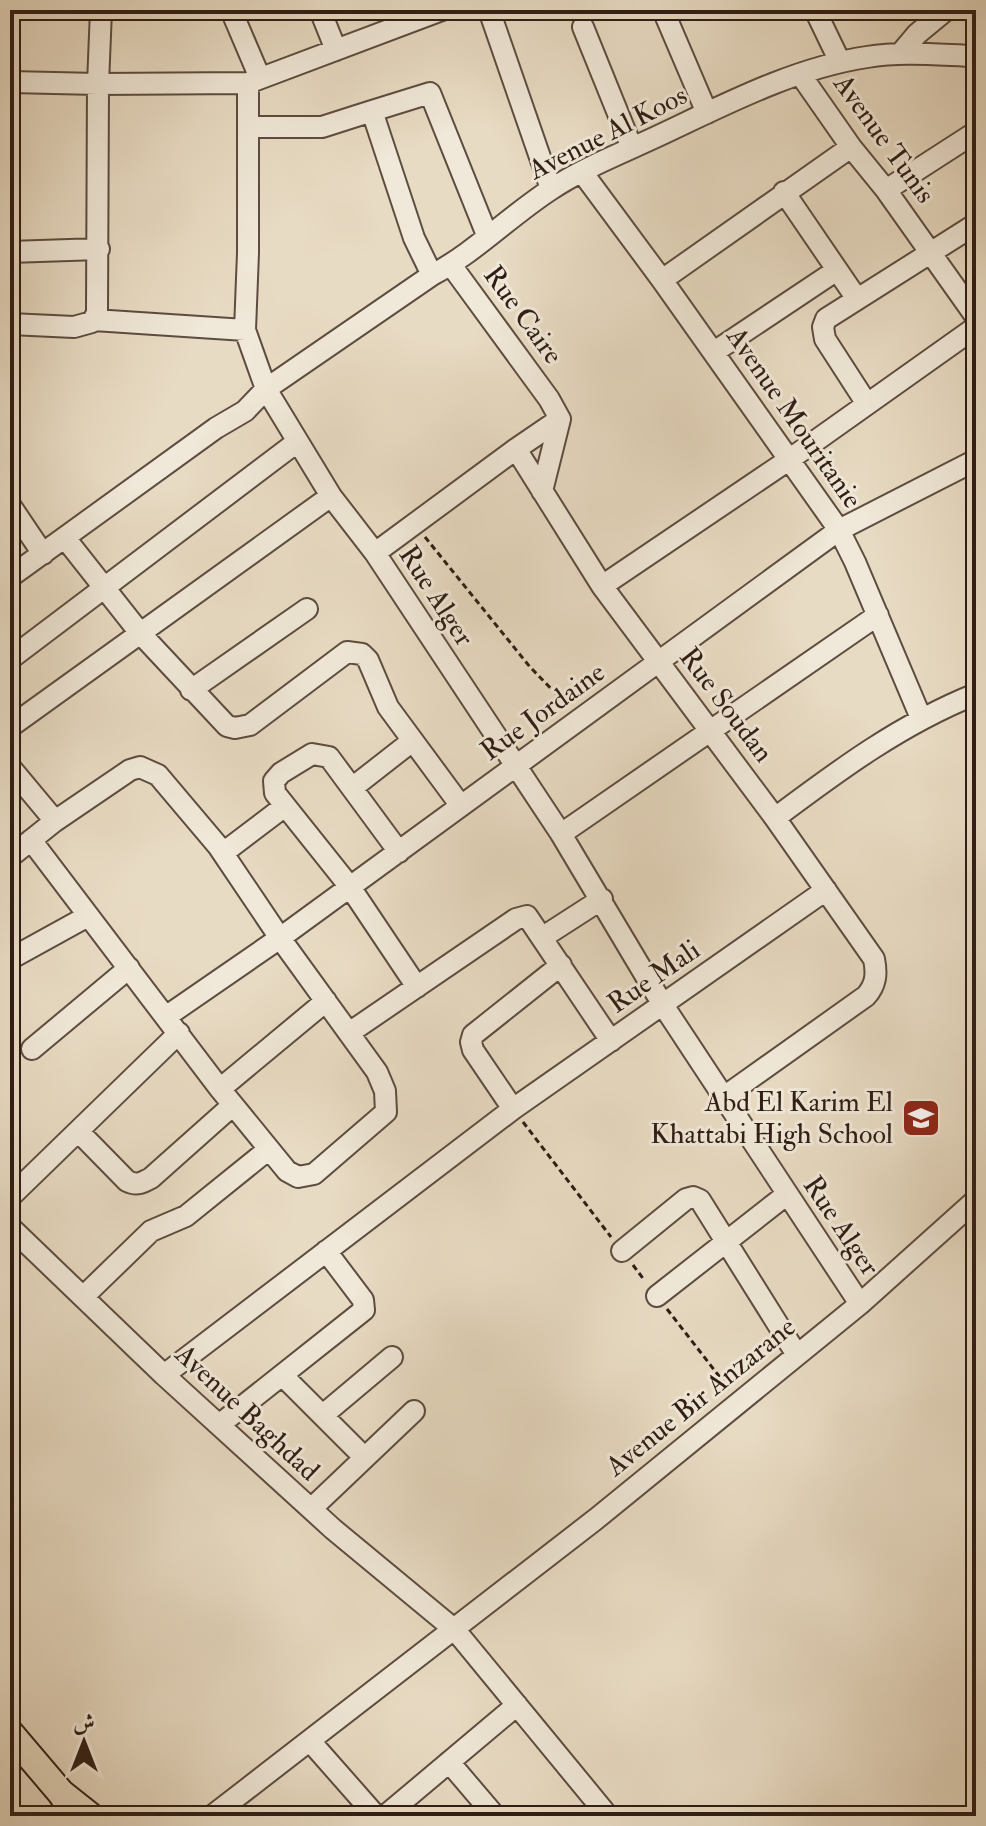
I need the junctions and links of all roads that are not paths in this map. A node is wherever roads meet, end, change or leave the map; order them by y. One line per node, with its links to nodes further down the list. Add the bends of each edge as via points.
1 (101, 10): 18 (street)
2 (231, 10): 16 (street)
3 (320, 10): 11 (street)
4 (442, 10): 9 (street)
5 (489, 10): 26 (street)
6 (663, 10): 20 (street)
7 (815, 10): 14 (street)
8 (946, 10): 12 (street)
9 (398, 18): 11 (street)
10 (583, 27): 24 (street)
11 (336, 50): 16 (street)
12 (901, 53): 13 (street, Avenue Al Koos); 14 (street, Avenue Al Koos)
13 (976, 56)
14 (840, 62): 15 (street, Avenue Al Koos)
15 (800, 74): 20 (street, Avenue Al Koos); 23 (street, Avenue Tunis)
16 (254, 80): 18 (street); 21 (street, Rue Alger)
17 (10, 82): 18 (street)
18 (98, 84): 31 (street)
19 (372, 111): 21 (street, via 322,127); 30 (street, via 430,93); 36 (street, via 414,238)
20 (707, 113): 24 (street, Avenue Al Koos)
21 (249, 127): 43 (street, Rue Alger)
22 (976, 132): 27 (street)
23 (851, 147): 27 (street, Avenue Tunis); 28 (street)
24 (632, 148): 25 (street, Avenue Al Koos)
25 (582, 172): 26 (street, Avenue Al Koos); 37 (street, Avenue Mouritanie)
26 (551, 189): 30 (street, Avenue Al Koos)
27 (886, 190): 33 (street, Avenue Tunis)
28 (784, 192): 35 (street); 37 (street)
29 (976, 224): 33 (street)
30 (487, 235): 34 (street, Avenue Al Koos)
31 (99, 249): 32 (street); 40 (street)
32 (10, 252)
33 (932, 252): 38 (street); 39 (street, Avenue Tunis)
34 (451, 265): 36 (street, Avenue Al Koos); 47 (street, Rue Caire)
35 (837, 270): 38 (street); 44 (street)
36 (432, 275): 45 (street, Avenue Al Koos)
37 (662, 280): 44 (street, Avenue Mouritanie)
38 (857, 299): 46 (street, via 826,319 823,333)
39 (976, 317)
40 (94, 320): 41 (street, via 74,327); 43 (street)
41 (10, 324)
42 (976, 327): 46 (street)
43 (245, 330): 45 (street, Rue Alger)
44 (714, 352): 50 (street, Avenue Mouritanie)
45 (266, 389): 48 (street, Rue Alger); 56 (street, Avenue Al Koos, via 245,411)
46 (867, 404): 50 (street)
47 (560, 419): 49 (street); 52 (street)
48 (297, 442): 53 (street, Rue Alger); 61 (street)
49 (516, 449): 52 (street, Rue Soudan); 57 (street)
50 (790, 459): 55 (street, Avenue Mouritanie); 60 (street)
51 (976, 460): 55 (street, Rue Jordaine)
52 (542, 491): 60 (street, Rue Soudan)
53 (331, 496): 57 (street, Rue Alger); 64 (street)
54 (10, 505): 58 (street)
55 (839, 530): 63 (street, Avenue Mouritanie); 66 (street, Rue Jordaine)
56 (65, 538): 58 (street, Avenue Al Koos); 61 (street)
57 (375, 553): 74 (street, Rue Alger)
58 (43, 554): 59 (street, Avenue Al Koos)
59 (10, 577)
60 (602, 586): 66 (street, Rue Soudan)
61 (105, 587): 64 (street); 65 (street)
62 (307, 609): 67 (street)
63 (878, 615): 69 (street, Avenue Mouritanie); 71 (street)
64 (140, 633): 67 (street); 70 (street)
65 (10, 659)
66 (658, 662): 71 (street, Rue Soudan); 74 (street, Rue Jordaine)
67 (191, 690): 72 (street, via 227,726 243,728 354,651 368,660 383,698)
68 (976, 694): 69 (street)
69 (921, 718): 78 (street)
70 (10, 727)
71 (710, 729): 78 (street, Rue Soudan); 80 (street)
72 (411, 742): 75 (street); 77 (street)
73 (10, 767): 79 (street)
74 (515, 767): 77 (street, Rue Jordaine); 80 (street, Rue Alger)
75 (352, 788): 76 (street, via 329,757 312,754 274,781); 82 (street)
76 (285, 806): 83 (street); 85 (street)
77 (461, 806): 82 (street, Rue Jordaine)
78 (775, 818): 86 (street, Rue Soudan)
79 (55, 821): 81 (street); 83 (street, via 140,767 158,775)
80 (561, 834): 87 (street, Rue Alger)
81 (31, 840): 84 (street); 88 (street)
82 (399, 852): 85 (street, Rue Jordaine)
83 (223, 853): 90 (street)
84 (10, 857)
85 (350, 887): 90 (street, Rue Jordaine); 94 (street)
86 (826, 890): 96 (street, Rue Mali); 102 (street, Rue Soudan, via 874,959 872,989)
87 (602, 899): 89 (street); 96 (street, Rue Alger)
88 (88, 916): 91 (street); 93 (street)
89 (543, 937): 92 (street); 94 (street, via 527,916 516,919)
90 (280, 938): 95 (street); 97 (street, Rue Jordaine)
91 (10, 959)
92 (561, 965): 99 (street); 103 (street, via 473,1035 473,1050)
93 (129, 968): 97 (street); 100 (street)
94 (417, 987): 98 (street)
95 (326, 1001): 98 (street); 101 (street)
96 (663, 1005): 99 (street, Rue Mali); 102 (street, Rue Alger)
97 (173, 1024): 101 (street); 104 (street, Rue Jordaine)
98 (349, 1033): 105 (street, via 381,1079 386,1112 321,1170 305,1177 287,1171)
99 (611, 1041): 103 (street, Rue Mali)
100 (32, 1049)
101 (227, 1097): 104 (street, via 141,1184 127,1181); 105 (street)
102 (724, 1097): 106 (street, Rue Alger)
103 (513, 1109): 111 (street, Rue Mali)
104 (79, 1132): 107 (street, Rue Jordaine)
105 (269, 1149): 114 (street, via 186,1216 151,1231)
106 (786, 1195): 110 (street); 115 (street, Rue Alger)
107 (10, 1197)
108 (976, 1200): 115 (street, Avenue Bir Anzarane)
109 (10, 1227): 114 (street, Avenue Baghdad)
110 (727, 1241): 112 (street, via 693,1197); 113 (street); 116 (street)
111 (326, 1251): 118 (street, Rue Mali); 119 (street, via 364,1310)
112 (622, 1251)
113 (657, 1296)
114 (83, 1297): 118 (street, Avenue Baghdad)
115 (860, 1304): 116 (street, Avenue Bir Anzarane)
116 (797, 1355): 125 (street, Avenue Bir Anzarane)
117 (392, 1357): 121 (street)
118 (164, 1375): 122 (street, Avenue Baghdad)
119 (282, 1375): 121 (street); 122 (street)
120 (414, 1411): 123 (street)
121 (323, 1415): 123 (street)
122 (219, 1425): 124 (street, Avenue Baghdad)
123 (364, 1457): 124 (street)
124 (311, 1509): 125 (street, Avenue Baghdad)
125 (455, 1630): 126 (street, Avenue Baghdad); 128 (street, Avenue Bir Anzarane)
126 (517, 1705): 129 (street); 137 (street, Avenue Baghdad)
127 (10, 1733): 130 (main road)
128 (310, 1741): 133 (street, Avenue Bir Anzarane); 134 (street)
129 (449, 1762): 135 (street); 136 (street)
130 (61, 1793): 131 (main road); 132 (main road)
131 (76, 1816)
132 (90, 1816)
133 (212, 1816)
134 (376, 1816)
135 (385, 1816)
136 (495, 1816)
137 (608, 1816)

